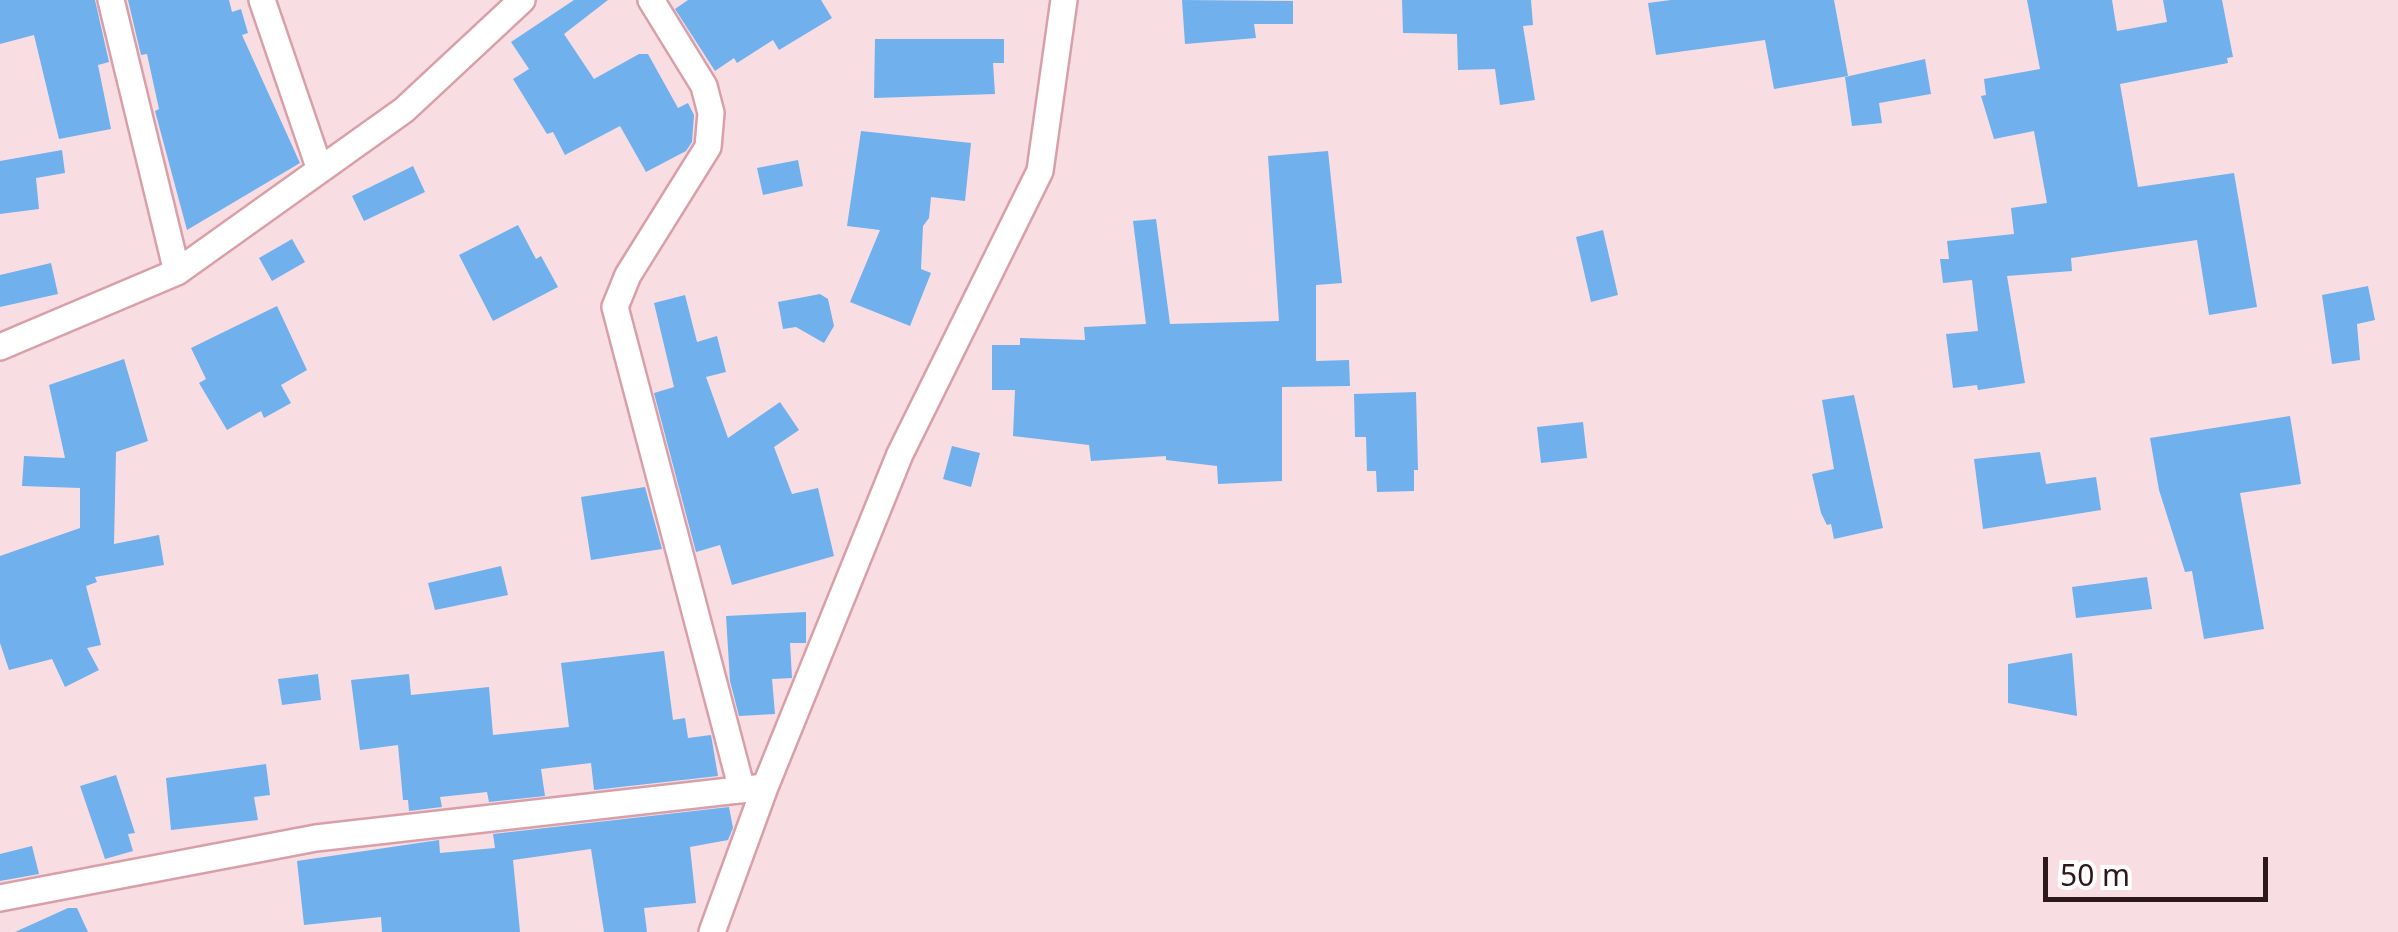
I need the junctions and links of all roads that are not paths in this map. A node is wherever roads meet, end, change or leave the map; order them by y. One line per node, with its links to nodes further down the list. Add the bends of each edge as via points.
1 (111, 0): 7 (street)
2 (262, 0): 6 (street)
3 (522, 0): 6 (street, via 404,110)
4 (650, 0): 9 (street, via 704,86 711,113 708,146 615,306)
5 (1064, 0): 9 (street, via 1040,171 900,454)
6 (320, 170): 7 (street)
7 (178, 272): 8 (street)
8 (0, 347)
9 (753, 788): 10 (street, via 316,838); 11 (street)
10 (0, 898)
11 (712, 932)

